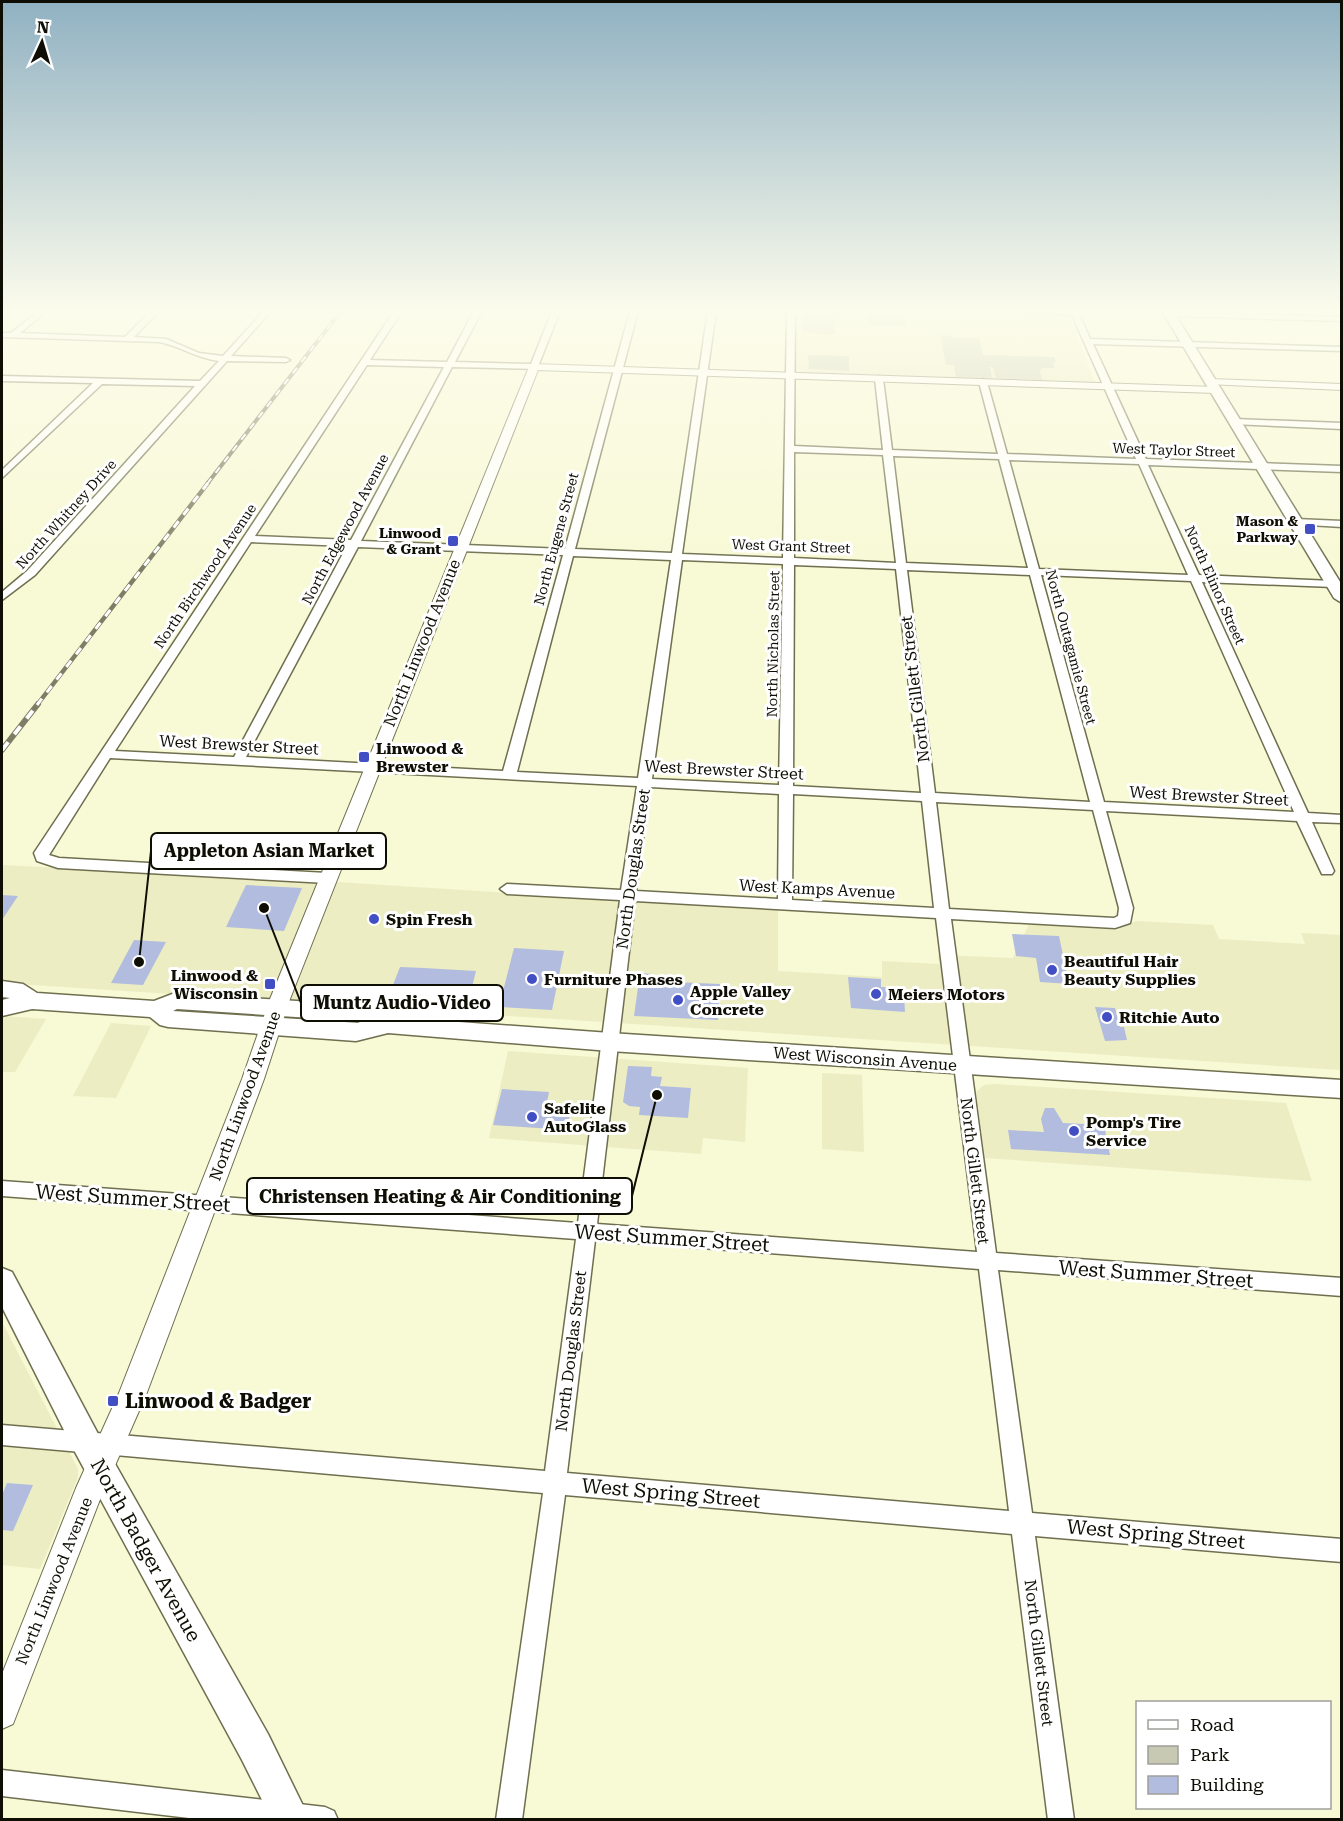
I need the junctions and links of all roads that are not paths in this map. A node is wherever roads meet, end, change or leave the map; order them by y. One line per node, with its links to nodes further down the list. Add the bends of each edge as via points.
1 (84, 396): 21 (street)
2 (191, 396): 34 (street, North Whitney Drive, via 31,573)
3 (342, 396): 24 (street, North Birchwood Avenue)
4 (433, 396): 25 (street, North Edgewood Avenue)
5 (523, 396): 26 (street, North Linwood Avenue)
6 (611, 396): 27 (street, North Eugene Street)
7 (700, 396): 28 (street, North Douglas Street)
8 (790, 396): 15 (street, North Nicholas Street)
9 (881, 396): 16 (street, North Gillett Street)
10 (987, 396): 17 (street, North Outagamie Street)
11 (1113, 396): 18 (street, North Elinor Street)
12 (1219, 396): 13 (main road)
13 (1235, 422): 14 (street); 19 (main road)
14 (1341, 426)
15 (790, 449): 16 (street, West Taylor Street); 29 (street, North Nicholas Street)
16 (888, 453): 17 (street, West Taylor Street); 30 (street, North Gillett Street)
17 (1004, 457): 18 (street, West Taylor Street); 31 (street, North Outagamie Street)
18 (1143, 463): 19 (street, West Taylor Street); 32 (street, North Elinor Street)
19 (1262, 466): 20 (street, West Taylor Street); 22 (main road)
20 (1341, 469)
21 (2, 475)
22 (1296, 522): 23 (street); 33 (main road)
23 (1341, 524)
24 (247, 539): 25 (street, West Grant Street); 35 (street, North Birchwood Avenue)
25 (354, 543): 26 (street, West Grant Street); 36 (street, North Edgewood Avenue)
26 (461, 548): 27 (street, West Grant Street); 37 (street, North Linwood Avenue)
27 (568, 552): 28 (street, West Grant Street); 38 (street, North Eugene Street)
28 (678, 557): 29 (street, West Grant Street); 39 (street, North Douglas Street)
29 (789, 561): 30 (street, West Grant Street); 40 (street, North Nicholas Street)
30 (901, 566): 31 (street, West Grant Street); 41 (street, North Gillett Street)
31 (1035, 572): 32 (street, West Grant Street); 42 (street, North Outagamie Street)
32 (1196, 579): 33 (street, West Grant Street); 43 (street, North Elinor Street)
33 (1338, 590)
34 (2, 597)
35 (105, 754): 36 (street, West Brewster Street); 46 (street, North Birchwood Avenue, via 41,851 42,858 58,863)
36 (238, 761): 37 (street, West Brewster Street)
37 (372, 768): 38 (street, West Brewster Street); 46 (street, North Linwood Avenue)
38 (509, 775): 39 (street, West Brewster Street)
39 (645, 782): 40 (street, West Brewster Street); 48 (street, North Douglas Street)
40 (785, 790): 41 (street, West Brewster Street); 49 (street, North Nicholas Street)
41 (928, 797): 42 (street, West Brewster Street); 50 (street, North Gillett Street)
42 (1099, 807): 43 (street, West Brewster Street); 51 (street, North Outagamie Street, via 1126,908)
43 (1304, 817): 44 (street, West Brewster Street); 45 (street, North Elinor Street)
44 (1341, 819)
45 (1327, 871)
46 (327, 878): 55 (street, North Linwood Avenue)
47 (507, 889): 48 (street, West Kamps Avenue)
48 (628, 896): 49 (street, West Kamps Avenue); 56 (street, North Douglas Street)
49 (785, 905): 50 (street, West Kamps Avenue)
50 (942, 914): 51 (street, West Kamps Avenue, via 1108,923); 57 (street, North Gillett Street)
51 (1125, 919)
52 (2, 990): 53 (main road, West Wisconsin Avenue, via 15,990)
53 (32, 1001): 54 (main road, West Wisconsin Avenue); 55 (main road, West Wisconsin Avenue, via 156,1009 168,1019)
54 (2, 1008)
55 (273, 1017): 56 (main road, West Wisconsin Avenue, via 356,1032 388,1026); 60 (street, North Linwood Avenue, via 254,1079)
56 (610, 1042): 57 (main road, West Wisconsin Avenue); 61 (street, North Douglas Street)
57 (961, 1065): 58 (main road, West Wisconsin Avenue); 62 (street, North Gillett Street)
58 (1341, 1089)
59 (2, 1190): 60 (street, West Summer Street)
60 (206, 1203): 61 (street, West Summer Street); 66 (street, North Linwood Avenue, via 132,1395)
61 (586, 1232): 62 (street, West Summer Street); 67 (street, North Douglas Street)
62 (987, 1262): 64 (street, West Summer Street); 68 (street, North Gillett Street)
63 (2, 1280): 66 (main road, North Badger Avenue)
64 (1341, 1287)
65 (2, 1434): 66 (street, West Spring Street)
66 (98, 1451): 67 (street, West Spring Street); 70 (street, North Linwood Avenue); 72 (main road, North Badger Avenue)
67 (555, 1483): 68 (street, West Spring Street); 74 (street, North Douglas Street)
68 (1022, 1523): 69 (street, West Spring Street); 75 (street, North Gillett Street)
69 (1341, 1551)
70 (2, 1713)
71 (2, 1784): 72 (street)
72 (291, 1817): 73 (street)
73 (325, 1820)
74 (509, 1820)
75 (1061, 1820)

